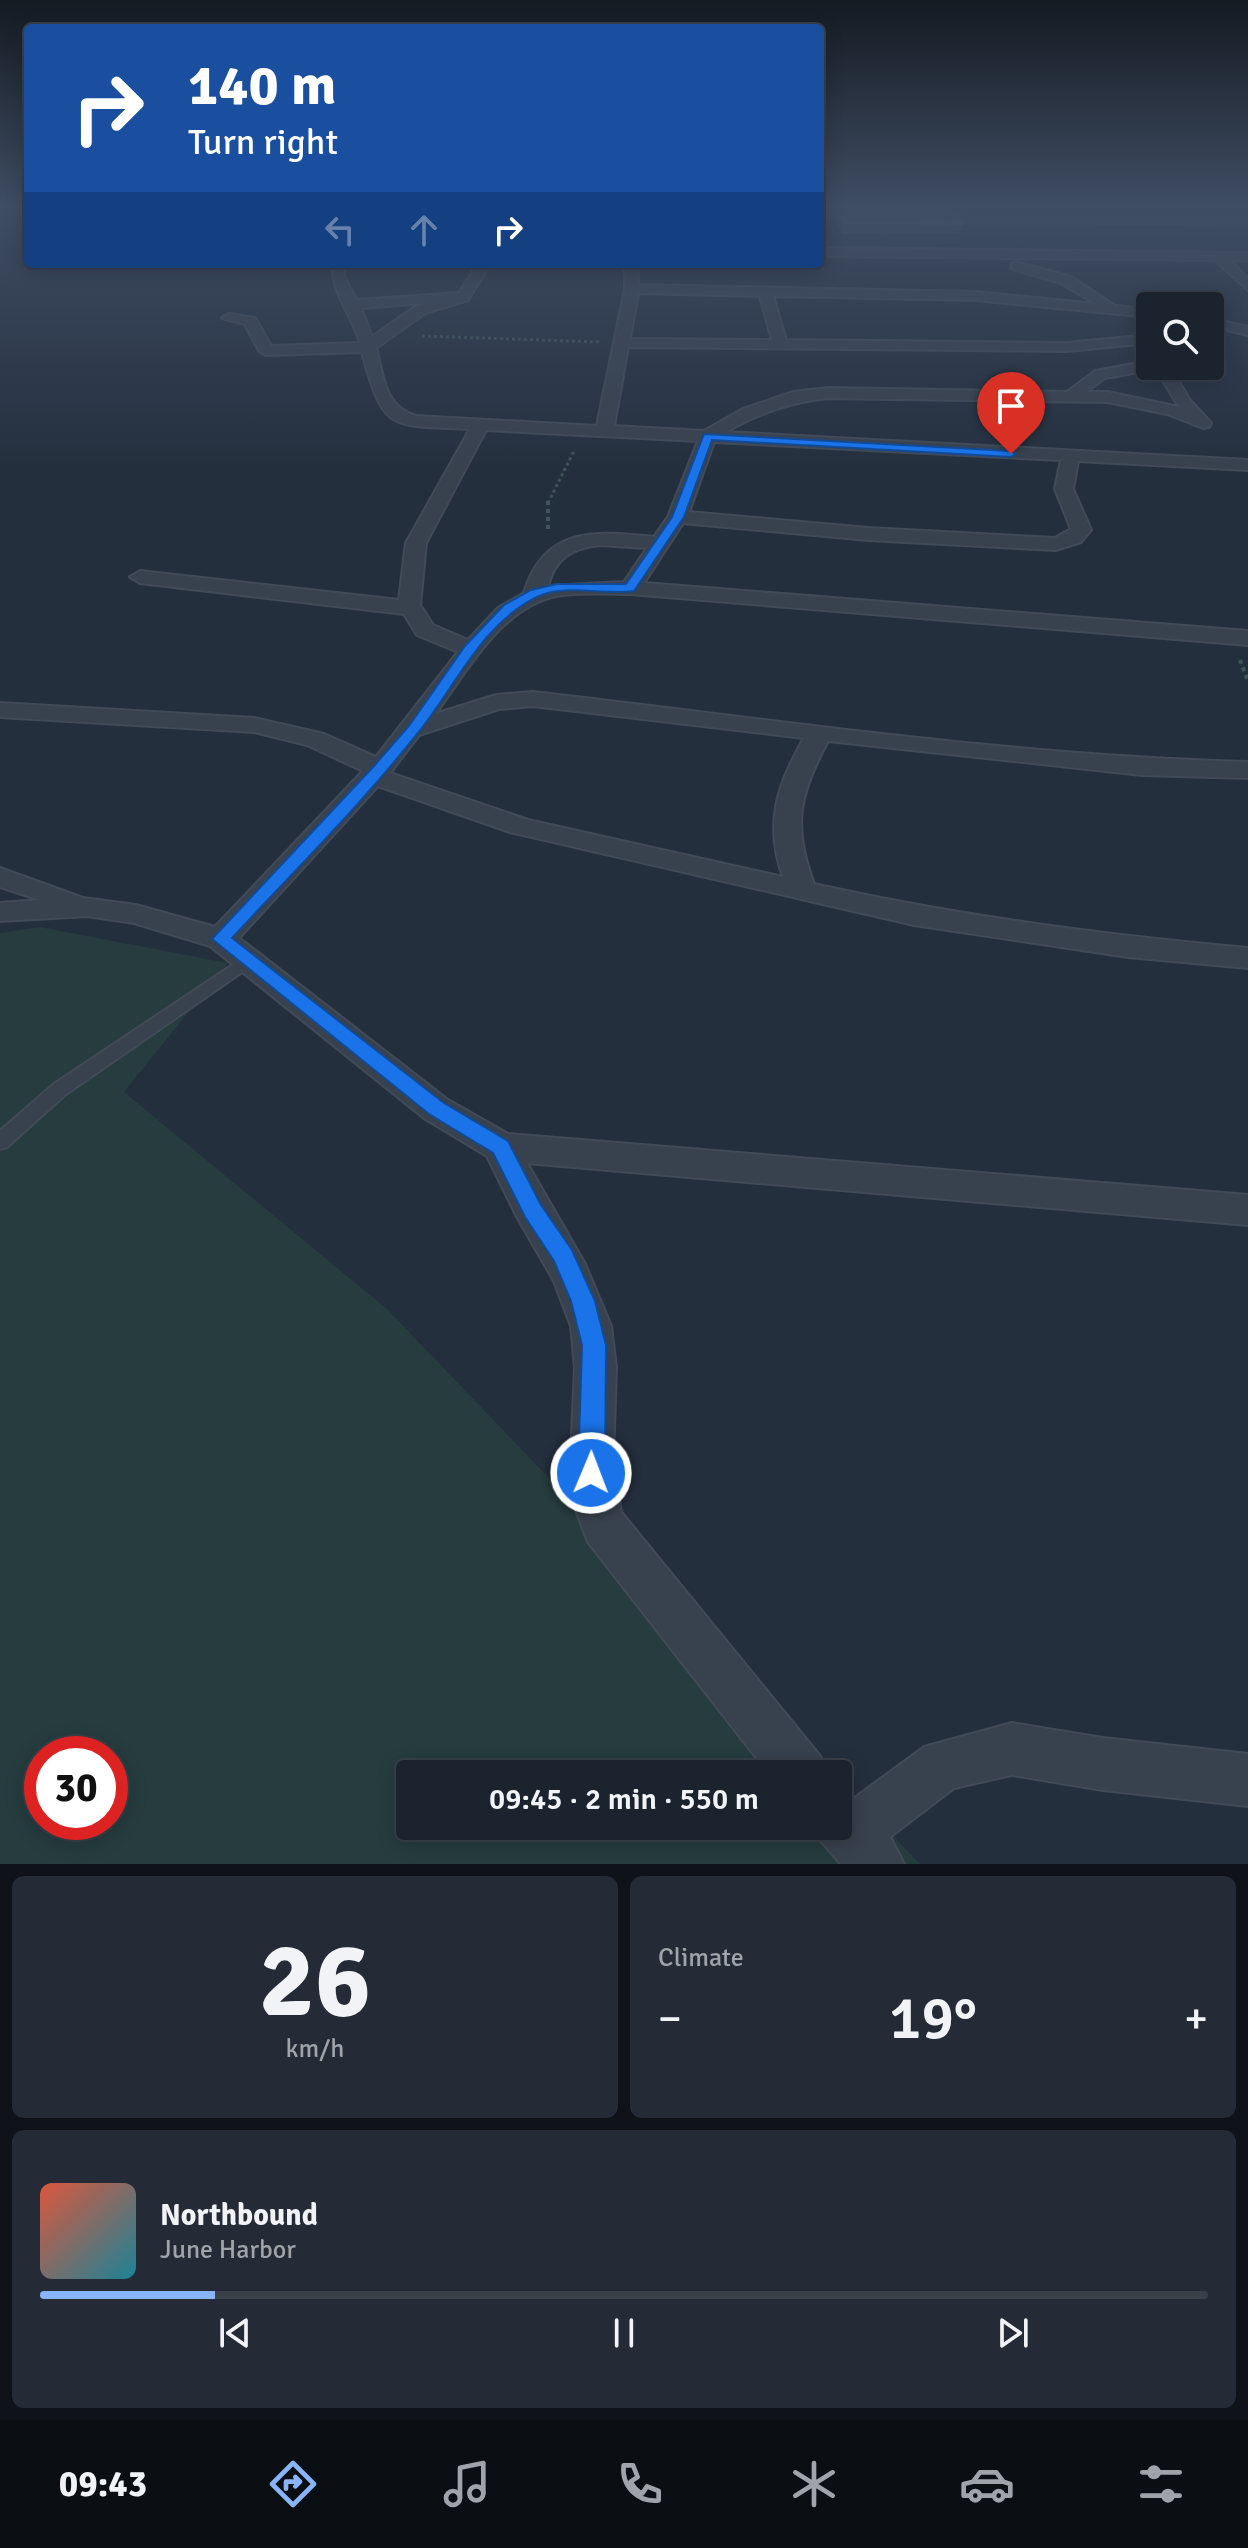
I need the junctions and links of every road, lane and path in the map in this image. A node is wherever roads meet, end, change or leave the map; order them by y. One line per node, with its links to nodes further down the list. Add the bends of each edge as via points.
1 (347, 294): 10 (street)
2 (468, 294): 9 (street)
3 (631, 294): 20 (street)
4 (766, 294): 21 (street)
5 (868, 294): 8 (street)
6 (1011, 294): 8 (street)
7 (1089, 294): 11 (street)
8 (1007, 298): 11 (street)
9 (455, 299): 10 (street); 17 (street, via 420,310)
10 (353, 304): 22 (street)
11 (1114, 309): 12 (street); 15 (street)
12 (1136, 311)
13 (229, 318): 22 (street, via 250,321 266,351)
14 (1224, 326): 16 (street)
15 (1136, 327)
16 (1248, 332): 18 (street)
17 (385, 334): 20 (path); 22 (street)
18 (1224, 334)
19 (1136, 340): 21 (street, via 1067,347)
20 (624, 343): 21 (street); 29 (street)
21 (780, 343)
22 (367, 347): 28 (street, via 383,400 393,414)
23 (1136, 368): 24 (street)
24 (1100, 374): 26 (street); 27 (street)
25 (1169, 380): 26 (street)
26 (1172, 385): 30 (street)
27 (1071, 396): 30 (street, via 1146,403); 31 (street, via 806,395 749,412)
28 (480, 426): 29 (street); 41 (street, via 416,543)
29 (598, 430): 31 (street); 37 (path, via 563,465 548,499 546,523)
30 (1210, 434): 33 (street)
31 (708, 436): 32 (street); 35 (street)
32 (1070, 457): 33 (street); 35 (street, via 1064,489 1081,530 1056,544)
33 (1229, 464): 34 (street)
34 (1248, 465)
35 (678, 517): 36 (street)
36 (659, 544): 37 (street, via 589,542); 39 (street)
37 (554, 551): 40 (street, via 538,575)
38 (140, 577): 41 (street)
39 (630, 588): 40 (street); 42 (street)
40 (535, 593): 43 (street, via 509,608)
41 (410, 608): 43 (street, via 425,630)
42 (1248, 638)
43 (470, 649): 45 (street)
44 (0, 710): 48 (street, via 290,730)
45 (414, 729): 46 (street, via 496,702 533,699); 48 (street)
46 (820, 732): 47 (street, via 1037,758); 50 (street, via 786,804 786,852)
47 (1248, 770)
48 (376, 773): 50 (street, via 520,826); 53 (street)
49 (0, 877): 51 (street)
50 (802, 890): 54 (street, via 1003,930)
51 (87, 907): 52 (street); 53 (street, via 136,914)
52 (0, 912)
53 (221, 939): 55 (street)
54 (1248, 958)
55 (249, 959): 56 (lane, via 60,1089); 57 (street, via 436,1109)
56 (0, 1142)
57 (501, 1147): 58 (street); 59 (street, via 583,1301 594,1345 595,1507 604,1526)
58 (1248, 1210)
59 (791, 1760)
60 (1248, 1780): 61 (street, via 1012,1749 942,1765)
61 (855, 1839)

